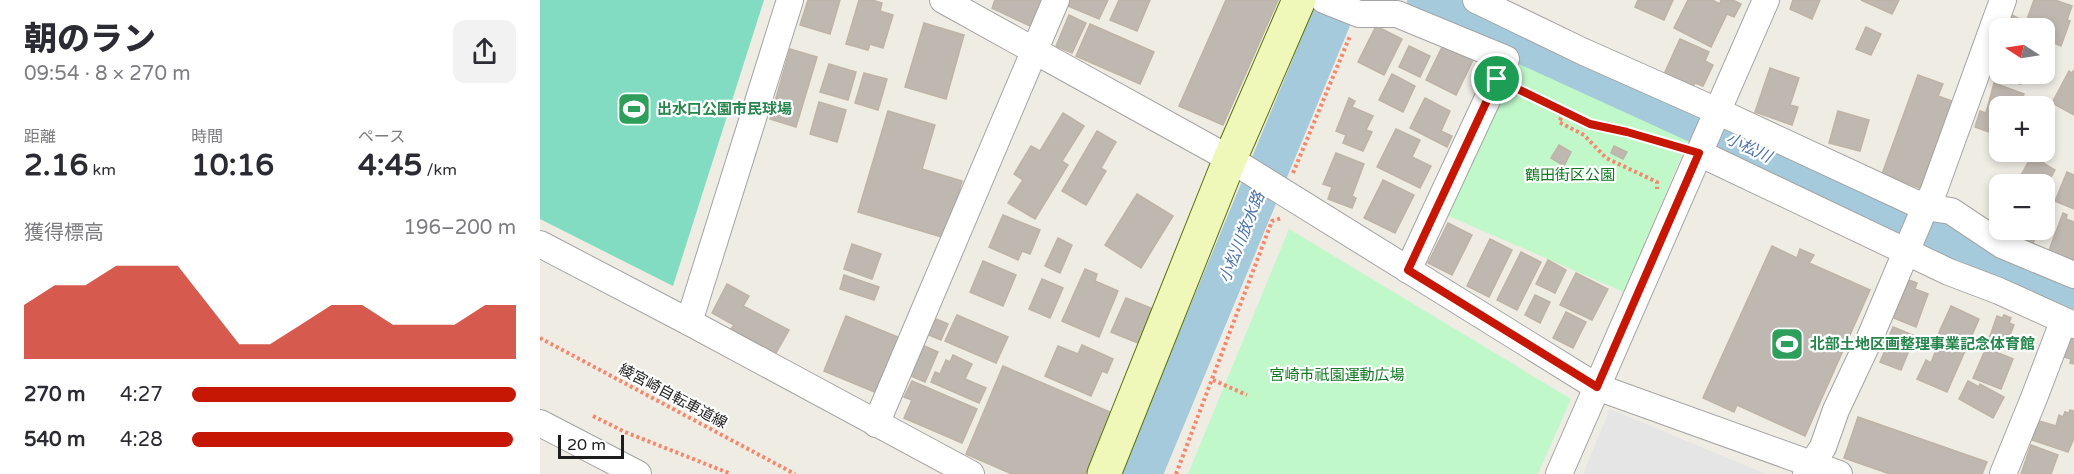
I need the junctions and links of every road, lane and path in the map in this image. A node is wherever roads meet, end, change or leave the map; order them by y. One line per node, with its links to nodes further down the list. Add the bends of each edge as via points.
1 (790, 0): 24 (street)
2 (943, 0): 11 (street)
3 (1056, 0): 11 (street)
4 (1299, 0): 16 (street)
5 (1324, 0): 10 (street)
6 (1476, 0): 9 (street)
7 (2003, 0): 19 (street)
8 (1762, 1): 13 (street)
9 (1519, 10): 13 (street)
10 (1359, 14): 12 (street, via 1397,14 1506,59); 18 (path)
11 (1033, 51): 16 (street); 32 (street)
12 (1497, 79): 14 (path); 22 (street)
13 (1717, 111): 15 (street); 19 (street)
14 (1564, 112): 15 (path, via 1590,124); 17 (path, via 1559,122 1584,135 1606,158 1657,182)
15 (1699, 153): 21 (street); 28 (street)
16 (1230, 159): 18 (street); 38 (street)
17 (1653, 200)
18 (1286, 205): 22 (street); 27 (path, via 1272,221)
19 (1925, 207): 21 (street); 23 (street, via 1951,211 2002,244)
20 (540, 244): 24 (street)
21 (1906, 252): 25 (street); 33 (street, via 1822,447)
22 (1408, 270): 28 (street)
23 (2074, 275)
24 (689, 322): 32 (street)
25 (2068, 323): 42 (street)
26 (540, 338): 36 (path, 綾宮崎自転車道線)
27 (1213, 380): 29 (path); 39 (path)
28 (1597, 387): 33 (street); 40 (street)
29 (1247, 395)
30 (593, 416): 35 (path)
31 (540, 423): 34 (street)
32 (876, 424): 37 (street)
33 (1808, 469): 41 (street)
34 (638, 474)
35 (731, 474)
36 (795, 474)
37 (971, 474)
38 (1104, 474)
39 (1176, 474)
40 (1559, 474)
41 (1839, 474)
42 (2003, 474)

